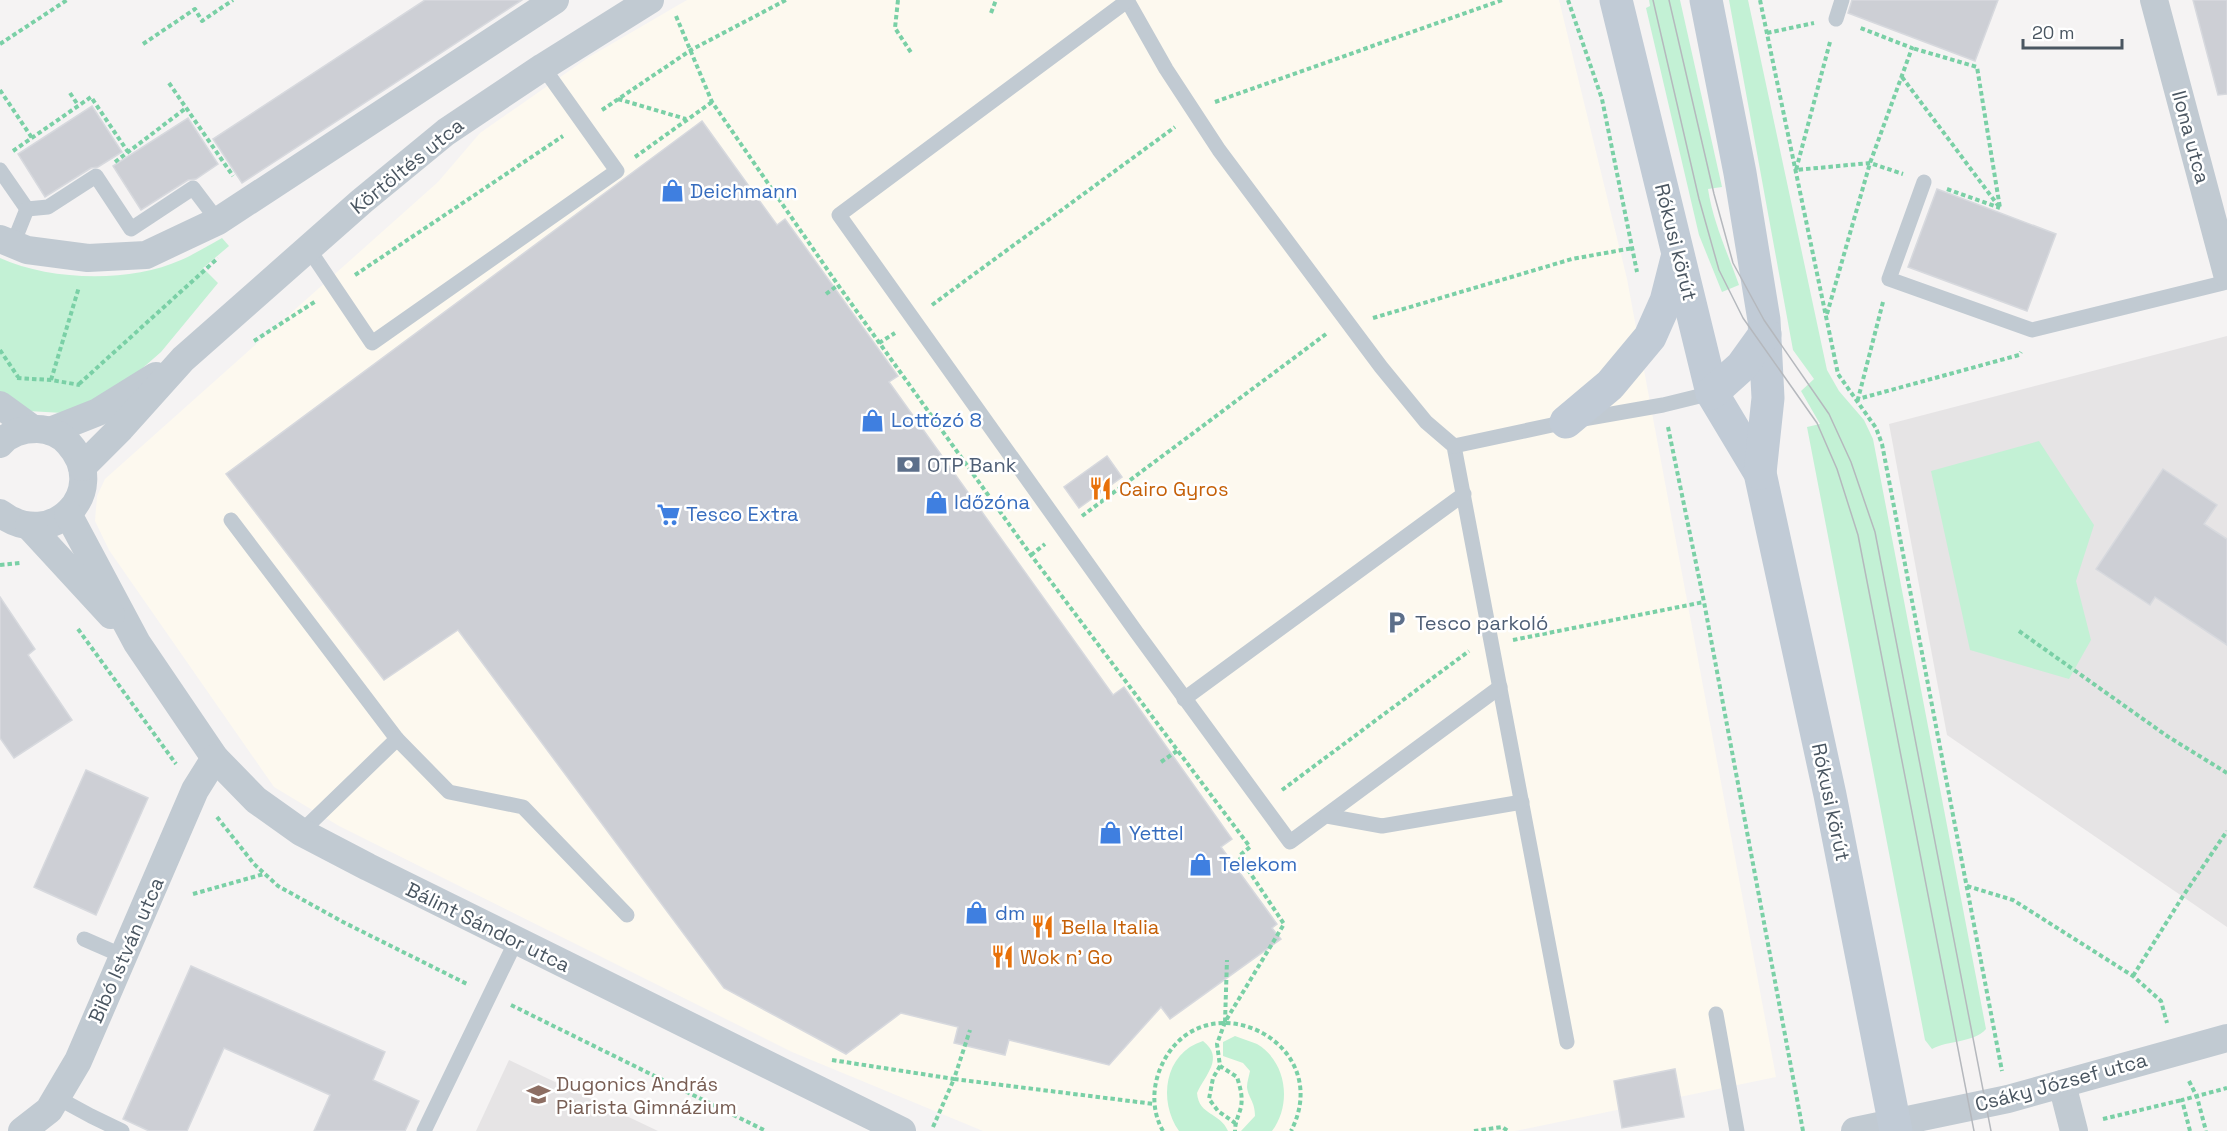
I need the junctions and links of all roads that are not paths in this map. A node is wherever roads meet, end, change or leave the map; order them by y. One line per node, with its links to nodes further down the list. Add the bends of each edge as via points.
1 (555, 0): 13 (street)
2 (1617, 0): 17 (main road, Rókusi körút)
3 (1706, 0): 21 (main road, Rókusi körút, via 1740,173)
4 (1842, 0): 8 (lane)
5 (2154, 0): 19 (street, Ilona utca)
6 (1127, 1): 28 (lane, via 1219,150 1374,358 1426,422); 37 (lane, via 839,215)
7 (661, 4): 9 (street, Körtöltés utca)
8 (1836, 19)
9 (543, 67): 16 (street, Körtöltés utca, via 446,132); 16 (lane, via 617,171 372,343)
10 (0, 170): 12 (lane)
11 (1924, 182): 20 (lane, via 1889,279 2032,330)
12 (27, 208): 14 (lane, via 48,207 96,176); 15 (lane)
13 (218, 221): 14 (lane, via 193,188); 18 (street, via 146,255)
14 (131, 229): 18 (lane)
15 (7, 242): 18 (street, via 27,250 88,258)
16 (308, 248): 22 (street, Körtöltés utca)
17 (1678, 254): 23 (main road, Rókusi körút); 25 (main road, via 1666,301 1650,337 1610,385)
18 (124, 256)
19 (2227, 274)
20 (2227, 282)
21 (1765, 334): 23 (main road, via 1742,366); 30 (main road, Rókusi körút, via 1768,398)
22 (183, 358): 26 (street, Körtöltés utca, via 98,412); 29 (street, Körtöltés utca)
23 (1712, 393): 25 (lane); 30 (main road, Rókusi körút)
24 (5, 395): 26 (street)
25 (1566, 422): 28 (lane)
26 (42, 430): 27 (street, Körtöltés utca, via 17,432); 29 (street, via 65,439)
27 (0, 444)
28 (1454, 446): 31 (lane)
29 (82, 467): 32 (street, via 81,492)
30 (1760, 473): 52 (main road, Rókusi körút)
31 (1464, 494): 36 (lane); 37 (lane)
32 (68, 514): 34 (street, via 50,524); 35 (street, Bálint Sándor utca)
33 (231, 519): 38 (lane)
34 (12, 524): 35 (street, Bálint Sándor utca)
35 (137, 643): 39 (street, Bálint Sándor utca)
36 (1500, 687): 40 (lane); 41 (lane)
37 (1184, 699): 41 (lane, via 1290,842)
38 (397, 739): 42 (lane); 43 (lane, via 449,792 523,807)
39 (215, 758): 42 (street, Bálint Sándor utca, via 256,800); 46 (street, Bibó István utca, via 195,790)
40 (1522, 802): 41 (lane, via 1382,826); 49 (lane)
41 (1327, 816)
42 (301, 832): 45 (street, Bálint Sándor utca)
43 (627, 915)
44 (84, 939): 46 (lane)
45 (516, 941): 56 (lane); 57 (street, Bálint Sándor utca)
46 (123, 957): 51 (street, Bibó István utca, via 78,1061)
47 (1716, 1014): 58 (lane)
48 (2227, 1038): 50 (street, Csáky József utca)
49 (1567, 1042)
50 (2062, 1084): 52 (street, Csáky József utca); 53 (street)
51 (56, 1097): 54 (street, Bibó István utca, via 49,1110); 55 (lane)
52 (1896, 1127): 59 (street)
53 (2073, 1129)
54 (22, 1131)
55 (122, 1131)
56 (424, 1131)
57 (902, 1131)
58 (1737, 1131)
59 (1855, 1131)

